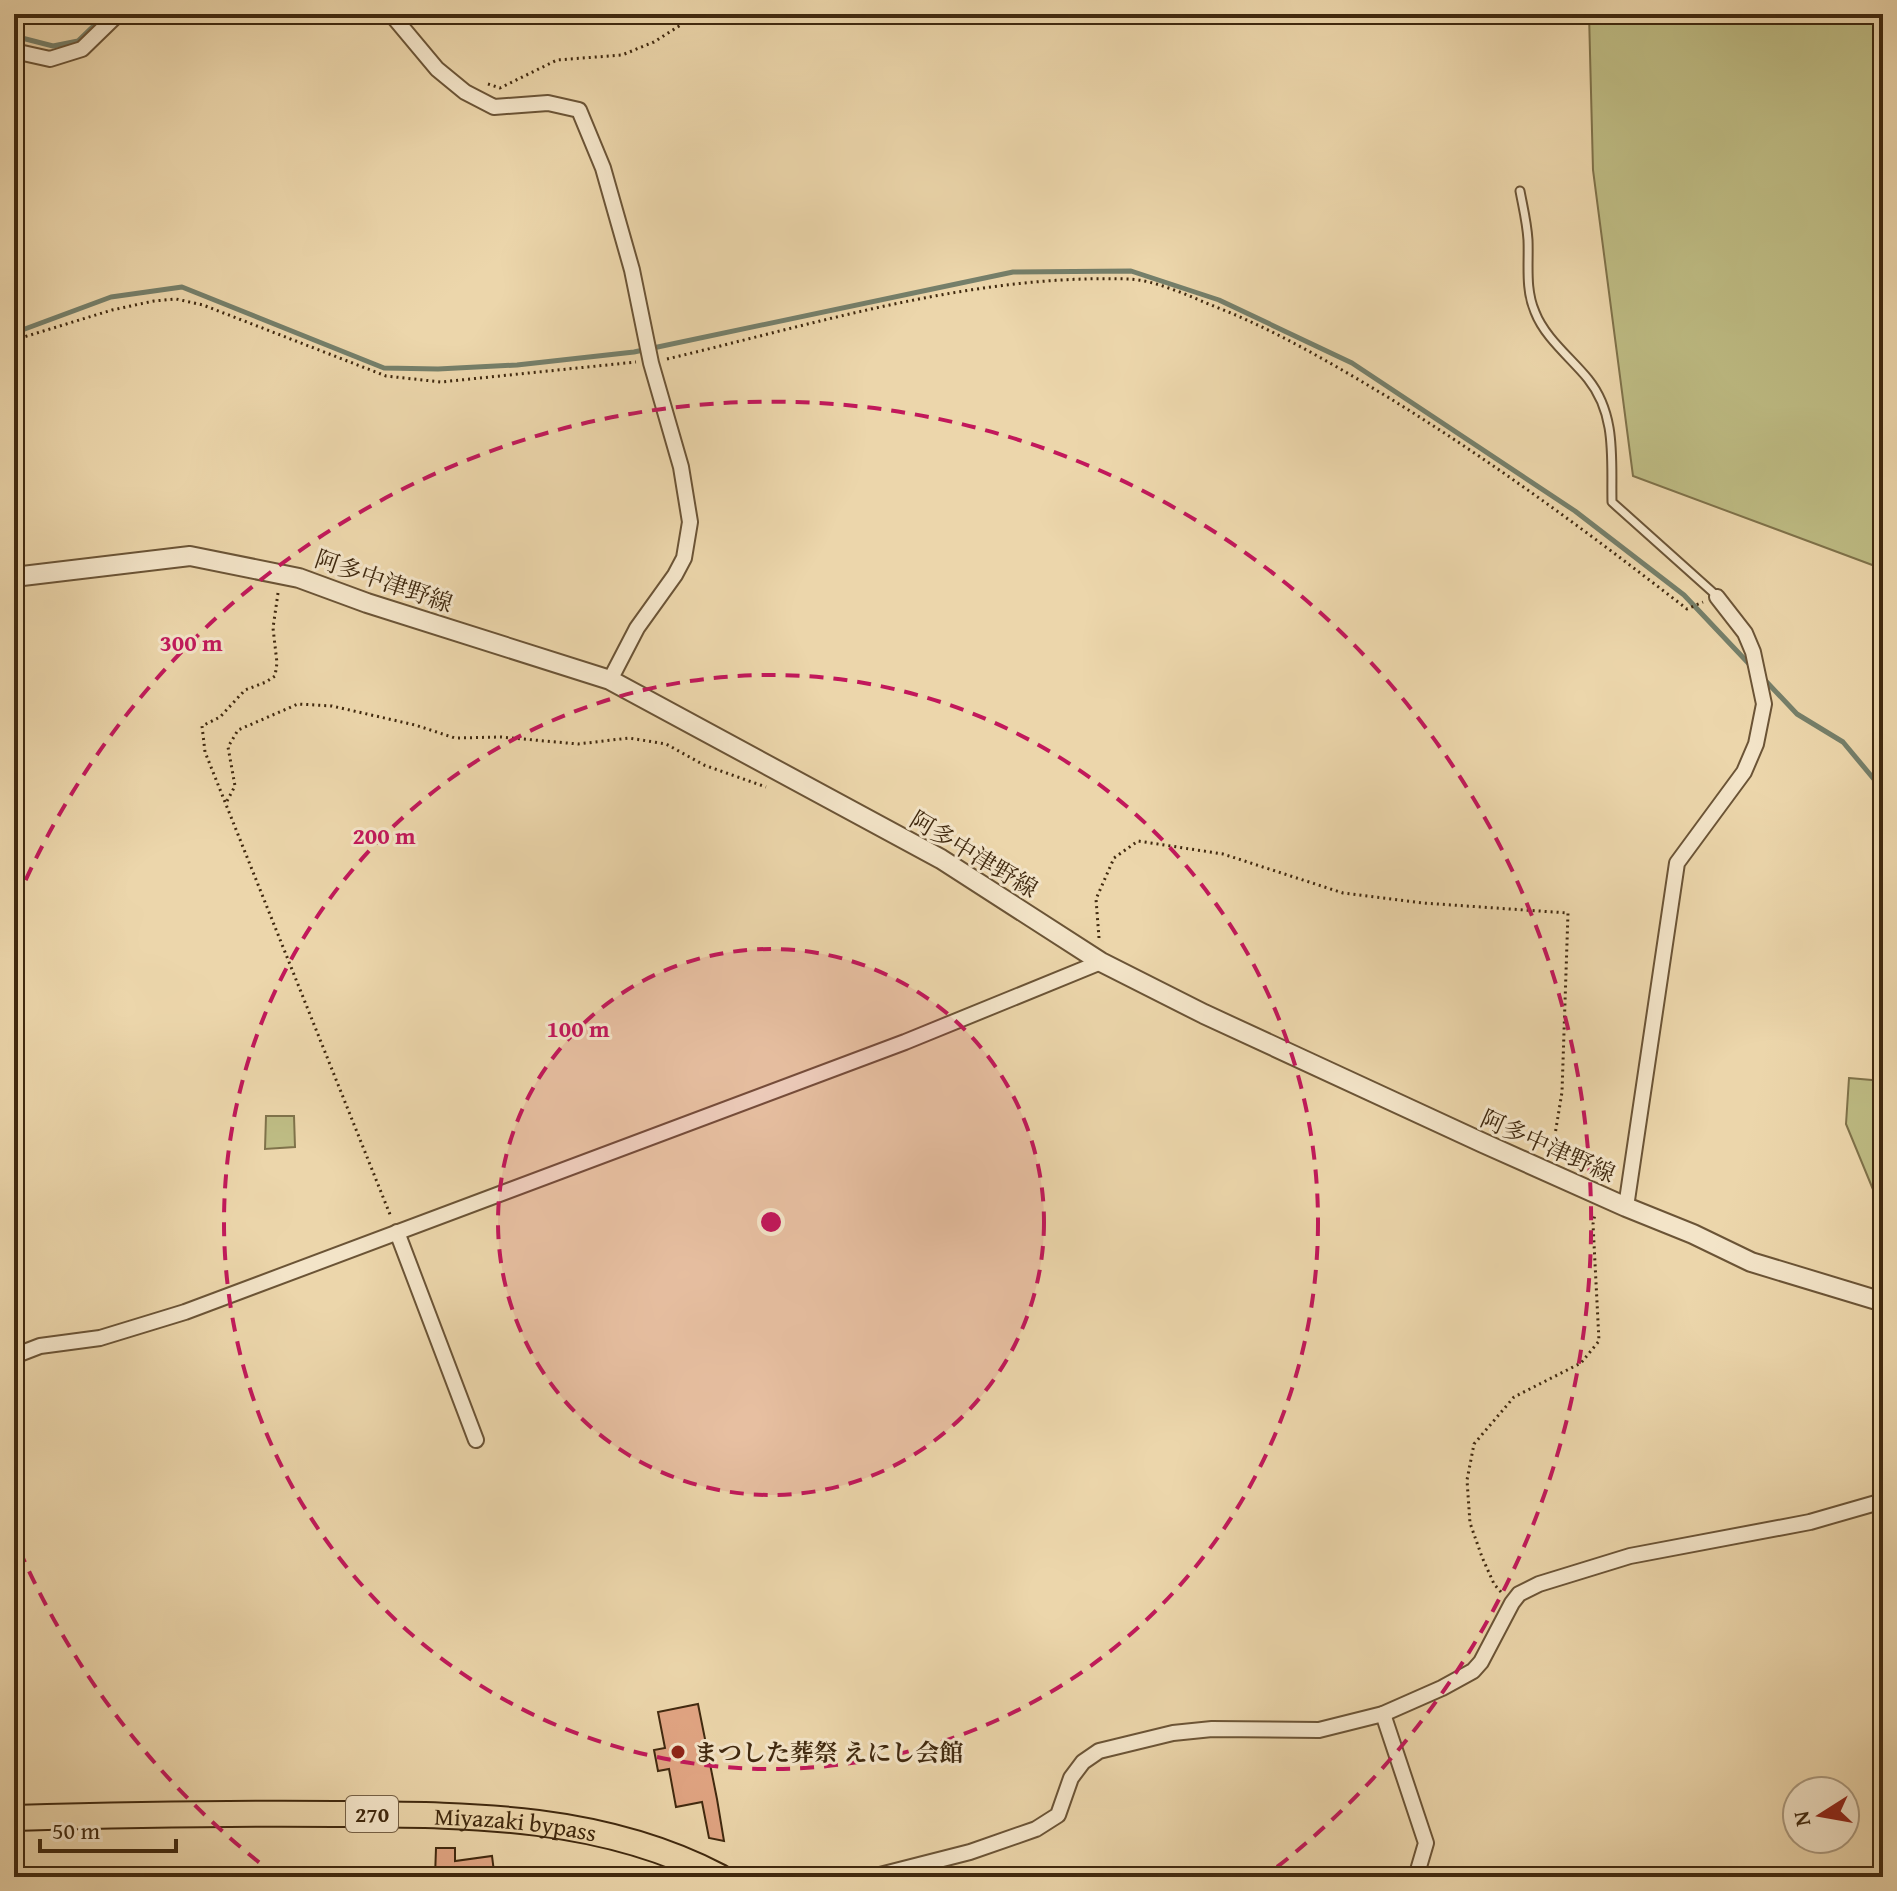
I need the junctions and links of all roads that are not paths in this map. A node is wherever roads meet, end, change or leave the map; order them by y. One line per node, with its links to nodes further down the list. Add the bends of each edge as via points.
1 (118, 14): 3 (street, via 82,49 50,59)
2 (391, 14): 7 (street, via 437,69 494,107 548,103 579,110 603,168 689,506 689,542 675,575 637,628)
3 (14, 51)
4 (1520, 191): 6 (lane, via 1535,314 1590,381 1606,410 1612,502)
5 (14, 577): 7 (street, 阿多中津野線, via 190,556 281,573)
6 (1717, 597): 9 (street, via 1745,633 1761,677 1764,704 1744,772 1677,863)
7 (610, 680): 8 (street, 阿多中津野線, via 941,859)
8 (1101, 962): 9 (street, 阿多中津野線, via 1244,1034); 10 (street, via 905,1042)
9 (1626, 1207): 11 (street, 阿多中津野線, via 1751,1262)
10 (397, 1232): 12 (street, via 185,1312); 13 (street)
11 (1883, 1302)
12 (14, 1356)
13 (476, 1440)
14 (1883, 1501): 15 (street, via 1810,1522 1615,1560 1539,1584 1512,1603 1473,1671)
15 (1383, 1714): 18 (street, via 1319,1730 1173,1733 1099,1751 1071,1778 1058,1815 1036,1829); 19 (street, via 1426,1843)
16 (14, 1818): 17 (highway, Miyazaki bypass / 270, via 281,1813 523,1820 637,1842)
17 (720, 1877)
18 (872, 1877)
19 (1416, 1877)

